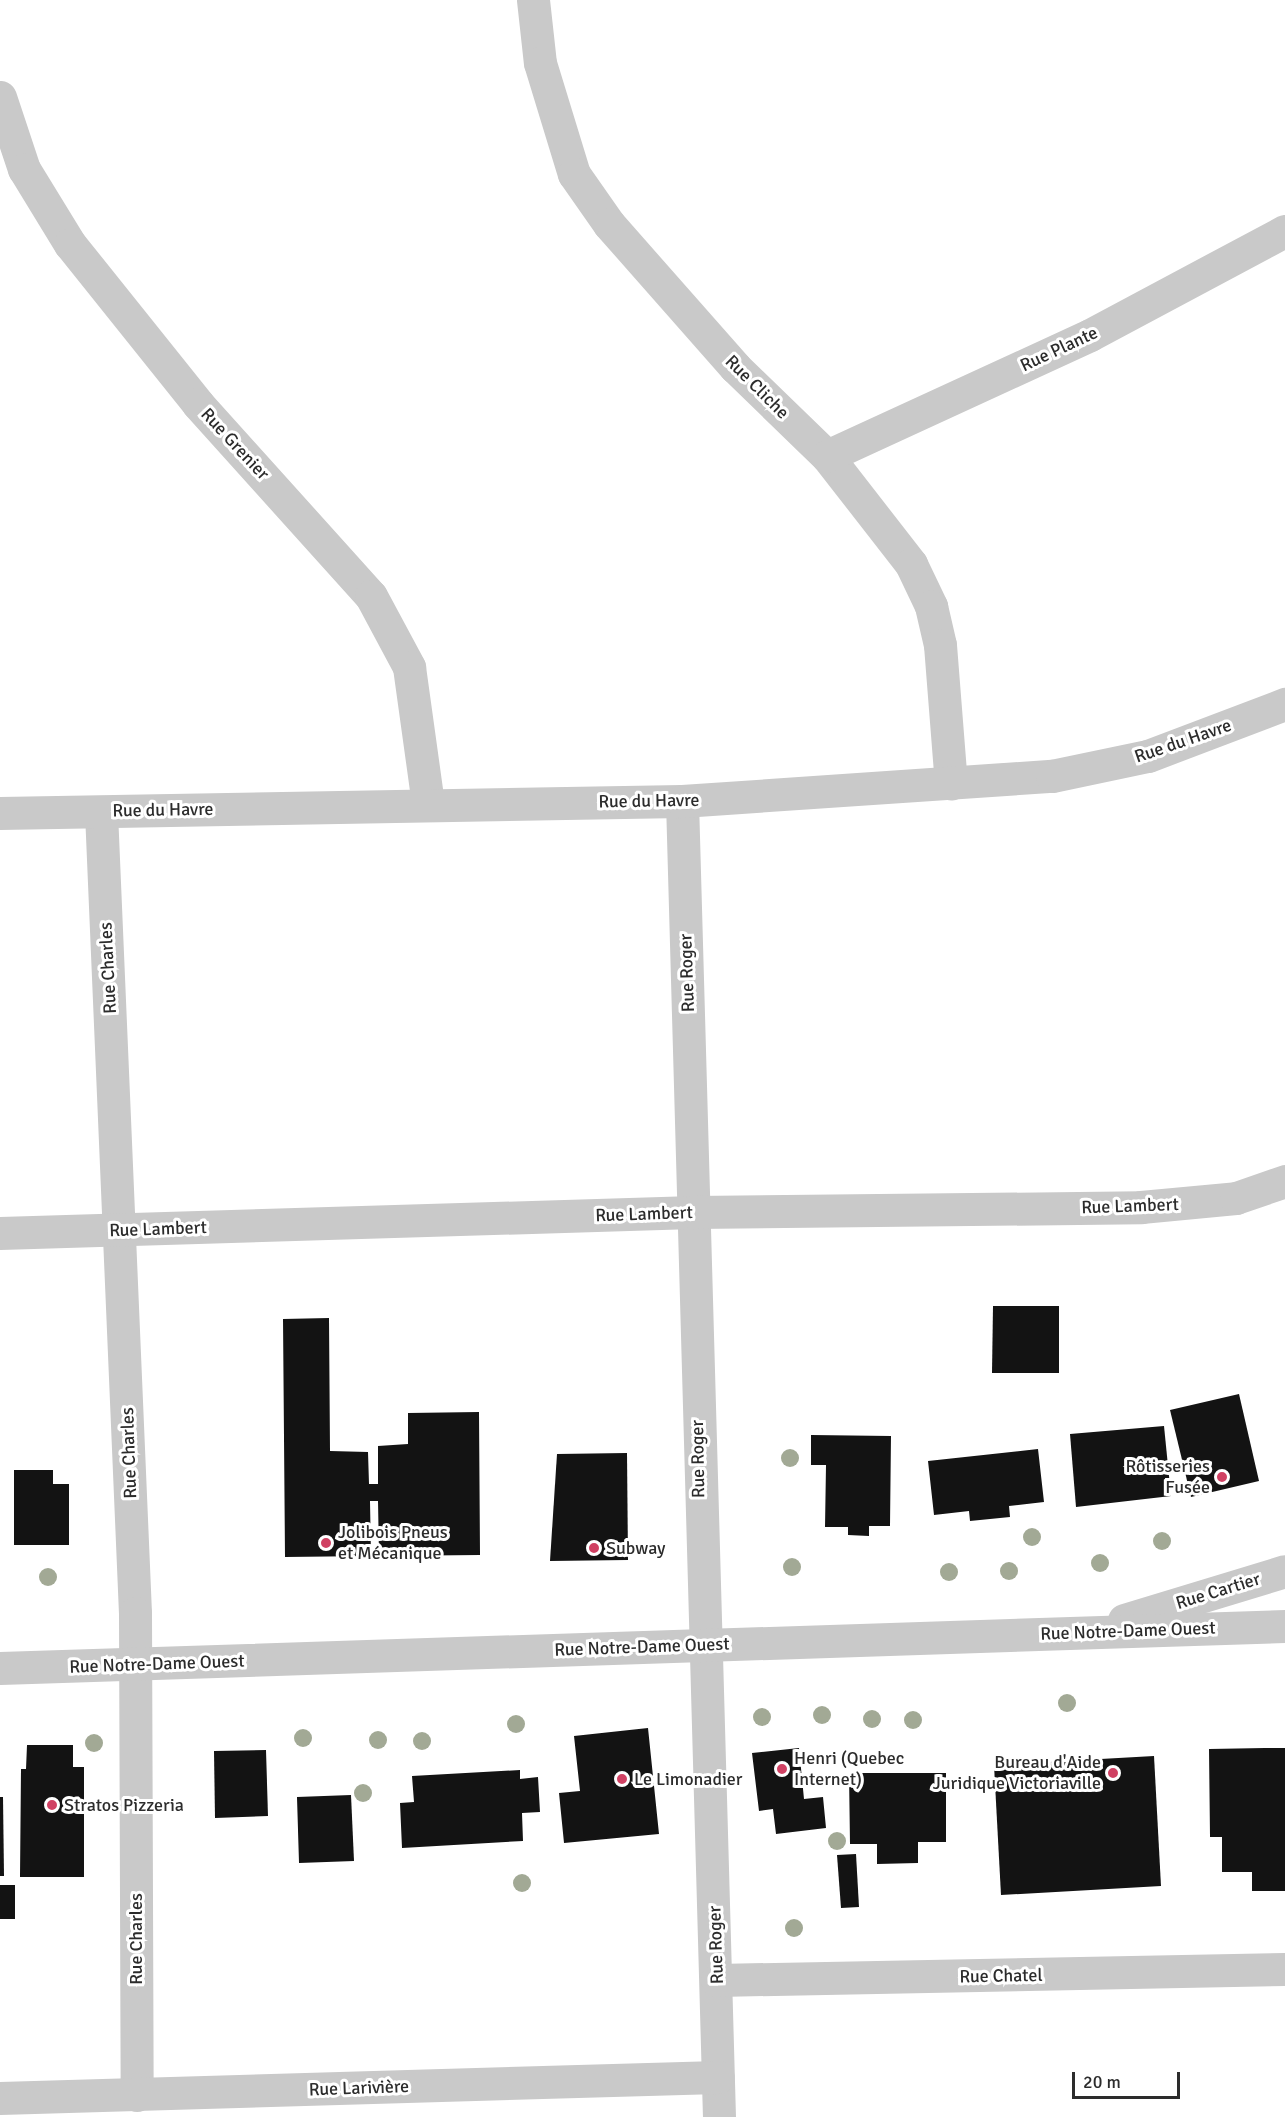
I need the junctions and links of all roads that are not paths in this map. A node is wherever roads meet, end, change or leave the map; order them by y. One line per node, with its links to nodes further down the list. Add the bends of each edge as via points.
1 (533, 0): 4 (street, Rue Cliche, via 540,63 574,174 609,224 735,367)
2 (0, 97): 8 (street, Rue Grenier, via 24,170 70,244 198,404 371,596 409,667)
3 (1285, 231): 4 (street, Rue Plante, via 1090,335)
4 (828, 456): 6 (street, Rue Cliche, via 911,564 931,606 940,645)
5 (1285, 704): 6 (street, Rue du Havre, via 1149,756 1052,776)
6 (951, 784): 7 (street, Rue du Havre)
7 (682, 801): 8 (street, Rue du Havre); 12 (street, Rue Roger)
8 (428, 804): 9 (street, Rue du Havre)
9 (101, 812): 10 (street, Rue du Havre); 13 (street, Rue Charles)
10 (0, 813)
11 (1285, 1181): 12 (street, Rue Lambert, via 1236,1197 1141,1207)
12 (694, 1212): 13 (street, Rue Lambert); 18 (street, Rue Roger)
13 (121, 1231): 14 (street, Rue Lambert); 19 (street, Rue Charles)
14 (0, 1233)
15 (1285, 1571): 17 (street, Rue Cartier)
16 (1285, 1626): 17 (street, Rue Notre-Dame Ouest)
17 (1083, 1633): 18 (street, Rue Notre-Dame Ouest)
18 (704, 1644): 19 (street, Rue Notre-Dame Ouest); 22 (street, Rue Roger)
19 (136, 1666): 20 (street, Rue Notre-Dame Ouest); 24 (street, Rue Charles)
20 (0, 1668)
21 (1285, 1969): 22 (street, Rue Chatel)
22 (717, 1980): 23 (street, Rue Roger)
23 (718, 2077): 24 (street, Rue Larivière); 26 (street, Rue Roger)
24 (137, 2095): 25 (street, Rue Larivière)
25 (0, 2098)
26 (719, 2117)

